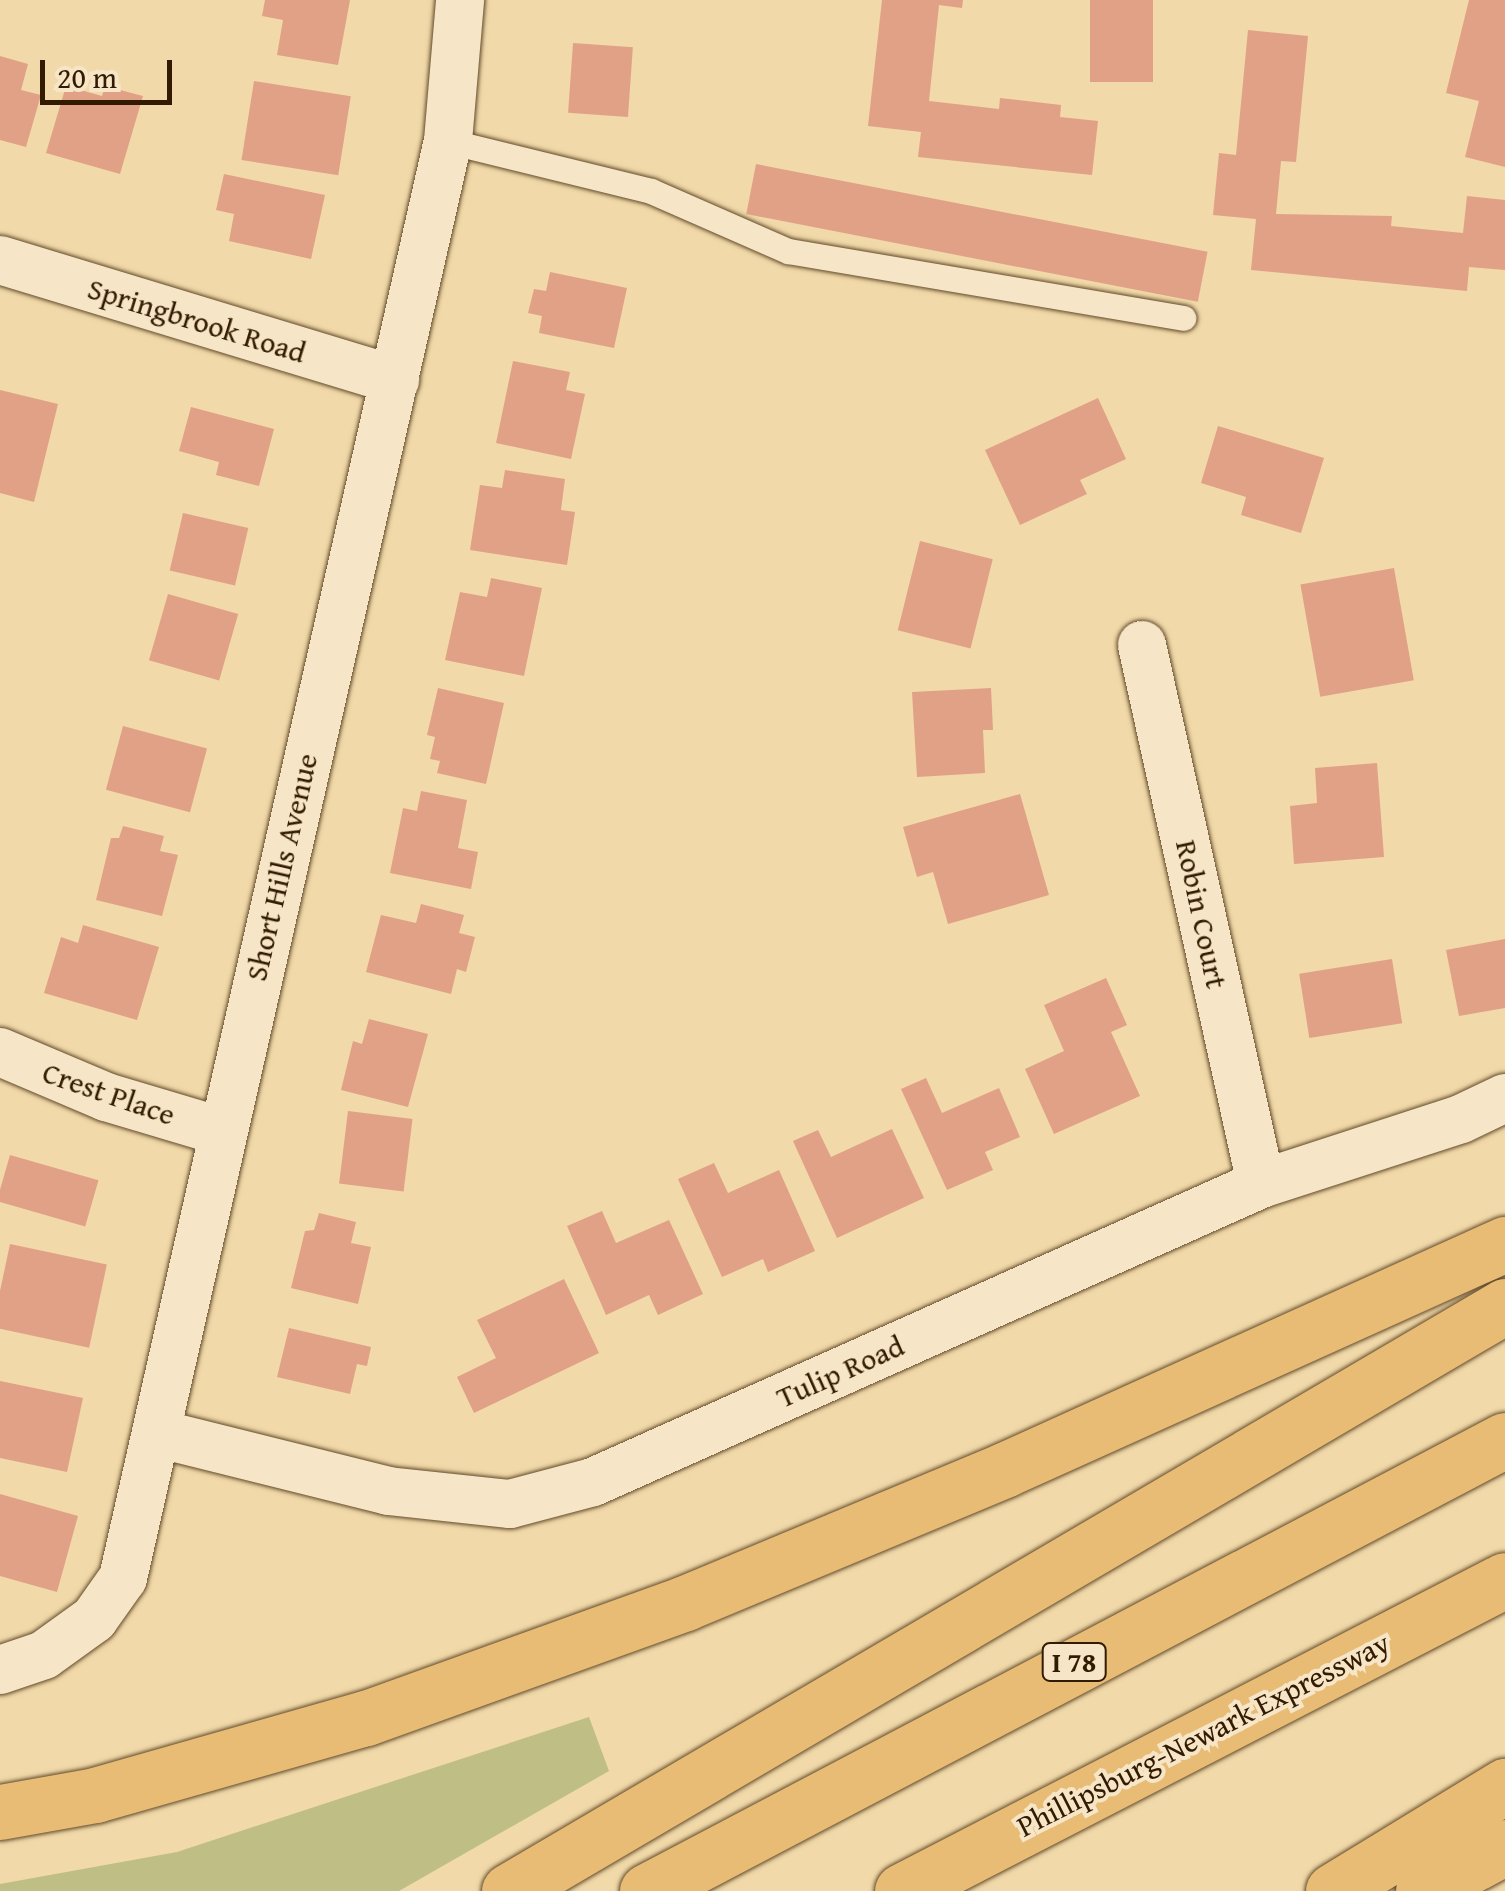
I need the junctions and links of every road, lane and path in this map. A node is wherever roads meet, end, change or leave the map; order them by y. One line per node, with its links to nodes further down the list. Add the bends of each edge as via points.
1 (460, 0): 2 (street, Short Hills Avenue)
2 (448, 141): 4 (lane, via 651,190 788,251); 5 (street, Short Hills Avenue)
3 (0, 260): 5 (street, Springbrook Road)
4 (1183, 318)
5 (395, 380): 9 (street, Short Hills Avenue)
6 (1142, 645): 10 (street, Robin Court)
7 (0, 1052): 9 (street, Crest Place, via 106,1097)
8 (1505, 1098): 10 (street, Tulip Road, via 1461,1120)
9 (220, 1131): 13 (street, Short Hills Avenue)
10 (1262, 1184): 13 (street, Tulip Road, via 592,1482 510,1504 388,1491)
11 (1505, 1244): 18 (highway, via 1004,1470 685,1603 366,1718 114,1790)
12 (1505, 1306): 20 (highway)
13 (156, 1433): 16 (street, Short Hills Avenue, via 123,1578 94,1619 44,1654)
14 (1505, 1440): 21 (highway, I 78)
15 (1505, 1580): 22 (highway, Phillipsburg-Newark Expressway)
16 (0, 1670)
17 (1505, 1786): 23 (highway)
18 (0, 1812)
19 (1505, 1847): 24 (highway)
20 (509, 1891)
21 (647, 1891)
22 (902, 1891)
23 (1333, 1891)
24 (1423, 1891)

